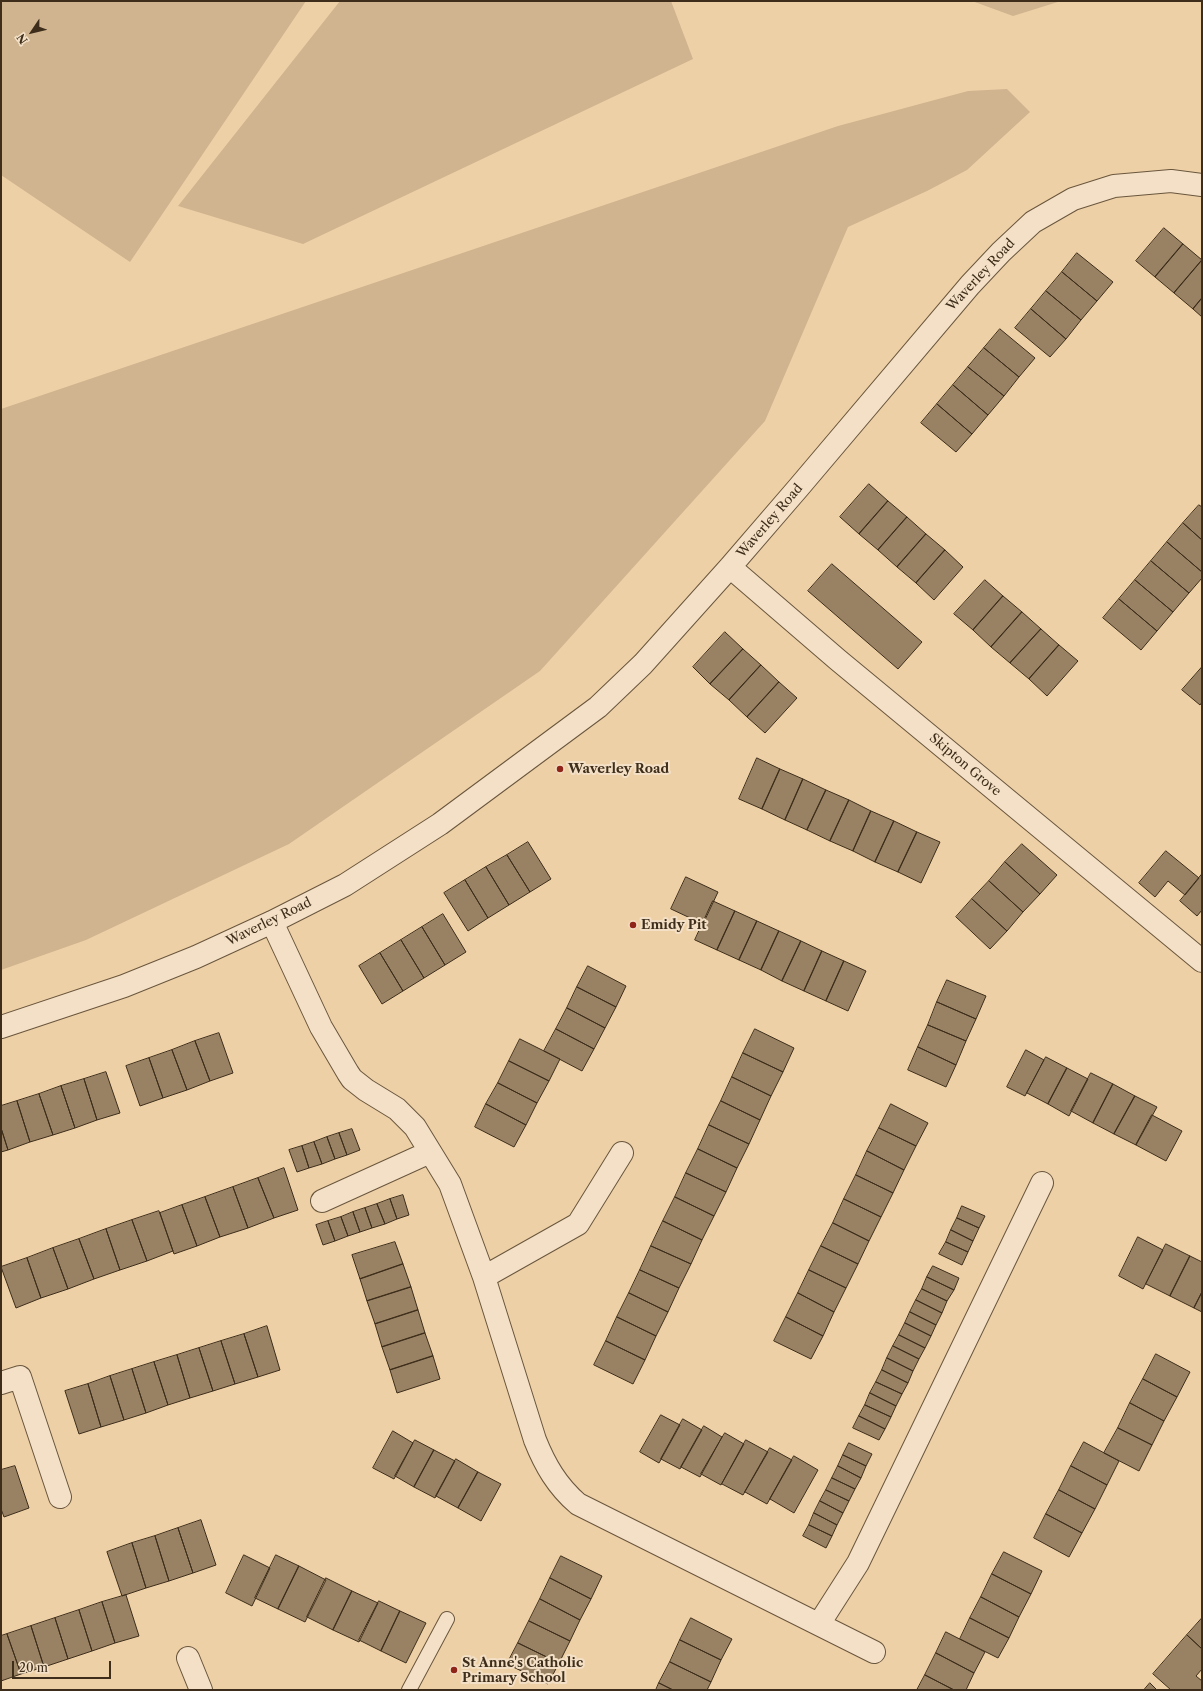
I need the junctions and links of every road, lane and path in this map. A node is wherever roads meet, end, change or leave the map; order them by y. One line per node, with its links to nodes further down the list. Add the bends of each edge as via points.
1 (1202, 185): 2 (street, Waverley Road, via 1171,181 1114,186 1073,199 1033,222 1000,252 970,285)
2 (730, 567): 3 (street, Waverley Road, via 643,664 598,707 440,824 344,884); 4 (street, Skipton Grove, via 838,660)
3 (272, 922): 5 (street, Waverley Road, via 124,986); 6 (street, via 321,1027 352,1080 397,1109 415,1127)
4 (1202, 962)
5 (1, 1027)
6 (430, 1152): 9 (street); 10 (street, via 450,1184)
7 (622, 1153): 10 (street, via 578,1224)
8 (1042, 1184): 14 (street, via 858,1563)
9 (322, 1201)
10 (484, 1277): 14 (street, via 539,1451 557,1484 572,1500)
11 (1, 1383): 12 (street, via 20,1377)
12 (60, 1497)
13 (447, 1619): 18 (lane)
14 (819, 1624): 15 (street)
15 (874, 1652)
16 (188, 1658): 17 (street)
17 (201, 1690)
18 (409, 1690)

